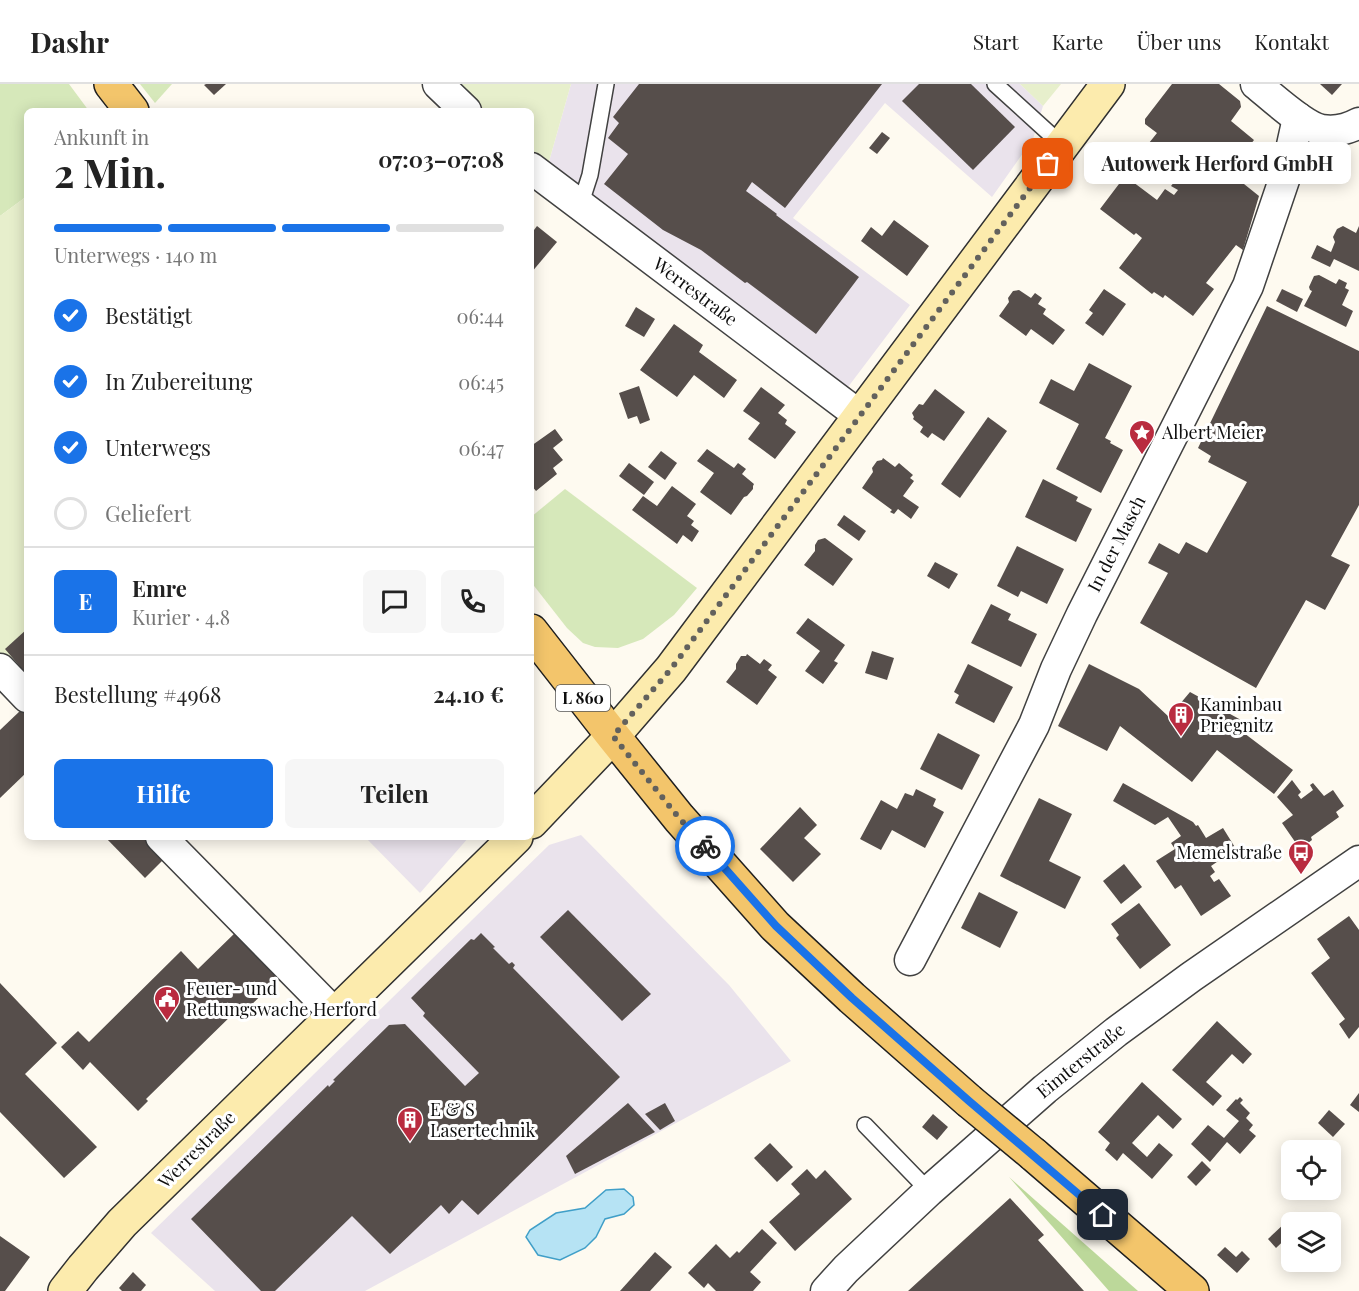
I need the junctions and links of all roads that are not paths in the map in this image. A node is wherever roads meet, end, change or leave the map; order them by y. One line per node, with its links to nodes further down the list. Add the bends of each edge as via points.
1 (111, 84): 7 (main road)
2 (438, 84): 8 (street)
3 (606, 84): 13 (lane, via 590,175)
4 (995, 84): 11 (lane)
5 (1107, 84): 11 (main road)
6 (1256, 84): 9 (street)
7 (130, 108)
8 (463, 108)
9 (1298, 118): 10 (street, via 1321,130 1347,129); 23 (street, In der Masch, via 1285,177 1248,286 1082,614 1034,725)
10 (1359, 123)
11 (1062, 145): 14 (main road)
12 (534, 170): 13 (street, Werrestraße)
13 (580, 206): 14 (street, Werrestraße)
14 (860, 416): 18 (main road, via 671,669)
15 (534, 635): 18 (main road, L 860)
16 (0, 669): 17 (street)
17 (24, 694)
18 (613, 736): 19 (main road); 29 (main road, L 860, bridge, via 679,818 776,926 969,1101)
19 (534, 819)
20 (164, 840): 24 (street)
21 (513, 840): 24 (main road, Werrestraße)
22 (1354, 874): 26 (street, Eimterstraße, via 1191,977 1116,1032)
23 (910, 960)
24 (335, 1014): 27 (main road, Werrestraße, via 122,1223)
25 (865, 1125): 26 (lane)
26 (929, 1191): 28 (street, Eimterstraße)
27 (65, 1291)
28 (826, 1291)
29 (1192, 1291)

